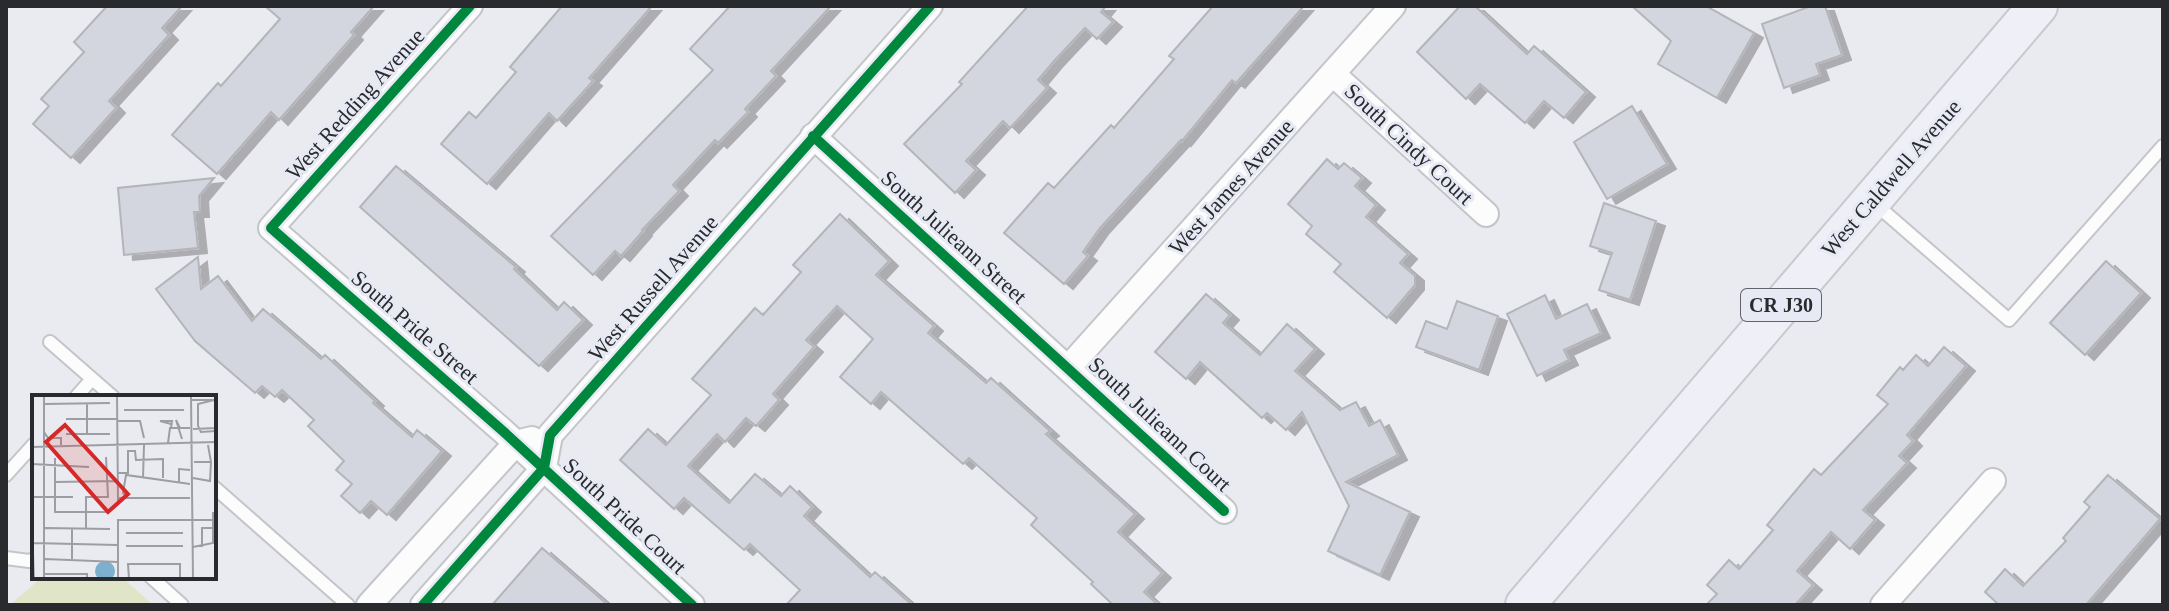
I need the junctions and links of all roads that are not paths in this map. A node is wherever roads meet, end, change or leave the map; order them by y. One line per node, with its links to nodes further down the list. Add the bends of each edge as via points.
1 (470, 6): 10 (street, West Redding Avenue)
2 (930, 6): 6 (street, West Russell Avenue)
3 (1393, 6): 5 (street, West James Avenue)
4 (2038, 6): 8 (main road, West Caldwell Avenue / CR J30)
5 (1333, 74): 9 (street, South Cindy Court); 12 (street, West James Avenue)
6 (813, 136): 12 (street, South Julieann Street); 17 (street, West Russell Avenue)
7 (2163, 146): 8 (lane, via 2009,320)
8 (1871, 201): 30 (main road, West Caldwell Avenue / CR J30)
9 (1486, 214)
10 (271, 228): 17 (street, South Pride Street)
11 (50, 342): 13 (lane)
12 (1068, 368): 21 (street, South Julieann Court)
13 (92, 379): 14 (lane); 15 (lane)
14 (78, 395)
15 (111, 395)
16 (32, 446): 18 (lane)
17 (531, 456): 27 (street); 28 (street); 29 (street, South Pride Court)
18 (6, 475)
19 (1993, 481): 31 (street)
20 (216, 489): 26 (lane)
21 (1224, 511)
22 (6, 558): 23 (lane)
23 (32, 560)
24 (153, 579): 25 (lane)
25 (182, 605)
26 (348, 605)
27 (369, 605)
28 (423, 605)
29 (692, 605)
30 (1525, 605)
31 (1883, 605)

